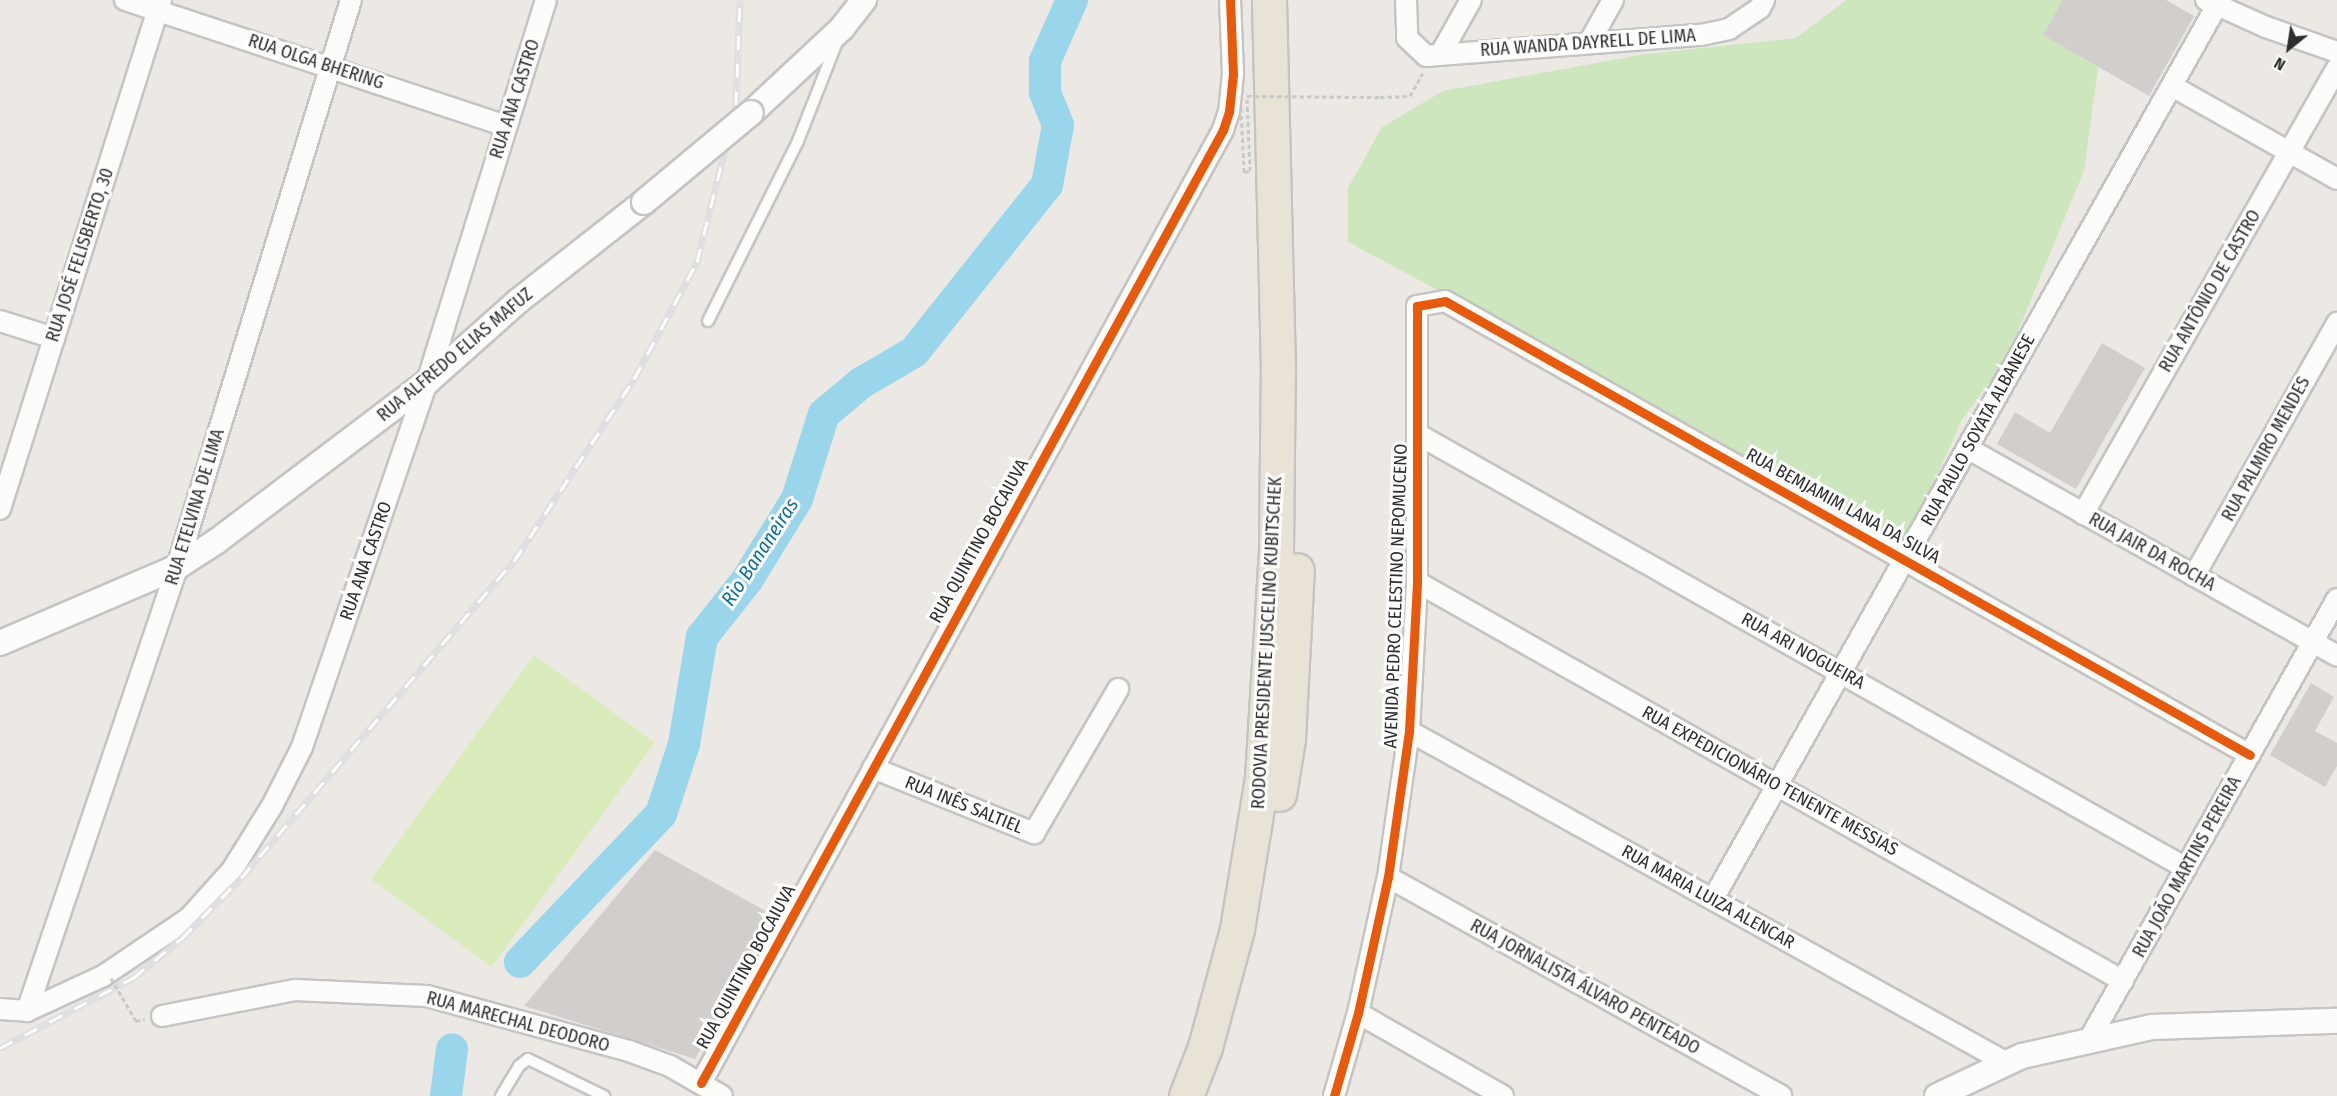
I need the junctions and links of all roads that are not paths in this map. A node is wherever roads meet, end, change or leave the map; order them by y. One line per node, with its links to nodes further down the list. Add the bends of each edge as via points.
1 (124, 0): 13 (street, RUA OLGA BHERING)
2 (351, 0): 18 (street, RUA ETELVINA DE LIMA)
3 (546, 0): 21 (street, RUA ANA CASTRO)
4 (864, 0): 14 (street, RUA ALFREDO ELIAS MAFUZ)
5 (1230, 0): 46 (street, RUA QUINTINO BOCAIUVA, via 1233,74 1223,129)
6 (1269, 0): 63 (highway, RODOVIA PRESIDENTE JUSCELINO KUBITSCHEK, via 1278,369 1276,536 1262,778 1237,929)
7 (1288, 0): 64 (highway, RODOVIA PRESIDENTE JUSCELINO KUBITSCHEK, via 1299,518 1288,739 1245,957)
8 (1406, 0): 17 (street, via 1407,38)
9 (1471, 0): 17 (street)
10 (1613, 0): 15 (street)
11 (1764, 0): 15 (street, RUA WANDA DAYRELL DE LIMA, via 1760,8 1729,29 1701,35)
12 (2214, 2): 16 (street); 20 (street, RUA PAULO SOYATA ALBANESE)
13 (159, 5): 18 (street, RUA OLGA BHERING); 28 (street, RUA JOSÉ FELISBERTO, 30)
14 (842, 28): 26 (lane, via 798,141); 29 (street, RUA ALFREDO ELIAS MAFUZ, bridge, via 751,113 517,302)
15 (1590, 41): 17 (street, RUA WANDA DAYRELL DE LIMA)
16 (2337, 52)
17 (1433, 56)
18 (330, 65): 21 (street, RUA OLGA BHERING); 35 (street, RUA ETELVINA DE LIMA)
19 (2337, 68): 22 (street, RUA ANTÔNIO DE CASTRO)
20 (2172, 86): 22 (street); 31 (street, RUA PAULO SOYATA ALBANESE)
21 (506, 126): 29 (street, RUA ANA CASTRO)
22 (2289, 152): 23 (street); 33 (street, RUA ANTÔNIO DE CASTRO)
23 (2337, 179)
24 (1417, 306): 30 (street, AVENIDA PEDRO CELESTINO NEPOMUCENO); 34 (street, RUA BEMJAMIM LANA DA SILVA, via 1446,300)
25 (0, 321): 28 (street)
26 (708, 321)
27 (2337, 323): 36 (street, RUA PALMIRO MENDES)
28 (54, 338): 32 (street, RUA JOSÉ FELISBERTO, 30)
29 (427, 382): 35 (street, RUA ALFREDO ELIAS MAFUZ); 53 (street, RUA ANA CASTRO, via 302,747 272,806 232,870 189,918 103,976)
30 (1419, 435): 37 (street, AVENIDA PEDRO CELESTINO NEPOMUCENO); 42 (street, RUA ARI NOGUEIRA)
31 (1967, 448): 33 (street, RUA JAIR DA ROCHA); 34 (street, RUA PAULO SOYATA ALBANESE)
32 (0, 509)
33 (2083, 514): 36 (street, RUA JAIR DA ROCHA)
34 (1905, 560): 42 (street, RUA PAULO SOYATA ALBANESE); 45 (street, RUA BEMJAMIM LANA DA SILVA)
35 (177, 567): 40 (street, RUA ALFREDO ELIAS MAFUZ); 53 (street, RUA ETELVINA DE LIMA)
36 (2194, 576): 39 (street, RUA JAIR DA ROCHA)
37 (1417, 582): 44 (street, AVENIDA PEDRO CELESTINO NEPOMUCENO); 47 (street, RUA EXPEDICIONÁRIO TENENTE MESSIAS)
38 (2337, 599): 39 (street, RUA JOÃO MARTINS PEREIRA)
39 (2313, 642): 41 (street, RUA JAIR DA ROCHA); 45 (street, RUA JOÃO MARTINS PEREIRA)
40 (0, 643)
41 (2337, 656)
42 (1841, 673): 47 (street, RUA PAULO SOYATA ALBANESE); 48 (street, RUA ARI NOGUEIRA)
43 (1118, 689): 46 (street, RUA INÊS SALTIEL, via 1034,833)
44 (1409, 731): 49 (street, AVENIDA PEDRO CELESTINO NEPOMUCENO); 50 (street, RUA MARIA LUIZA ALENCAR)
45 (2250, 755): 48 (street, RUA JOÃO MARTINS PEREIRA)
46 (873, 768): 59 (street, RUA QUINTINO BOCAIUVA)
47 (1777, 786): 50 (street, RUA PAULO SOYATA ALBANESE); 51 (street, RUA EXPEDICIONÁRIO TENENTE MESSIAS)
48 (2186, 868): 51 (street, RUA JOÃO MARTINS PEREIRA)
49 (1388, 877): 54 (street, AVENIDA PEDRO CELESTINO NEPOMUCENO); 67 (street, RUA JORNALISTA ÁLVARO PENTEADO)
50 (1713, 899): 58 (street, RUA MARIA LUIZA ALENCAR)
51 (2123, 981): 57 (street, RUA JOÃO MARTINS PEREIRA)
52 (0, 1009): 53 (street)
53 (27, 1011)
54 (1358, 1013): 65 (street, AVENIDA PEDRO CELESTINO NEPOMUCENO); 66 (street)
55 (162, 1016): 59 (street, RUA MARECHAL DEODORO, via 295,990 393,993 461,1003 629,1051)
56 (2337, 1021): 57 (street, via 2152,1027)
57 (2089, 1040): 58 (street)
58 (2007, 1063): 68 (street)
59 (698, 1089): 62 (street, RUA MARECHAL DEODORO)
60 (501, 1096): 61 (lane, via 519,1066 528,1059)
61 (604, 1096)
62 (722, 1096)
63 (1186, 1096)
64 (1207, 1096)
65 (1334, 1096)
66 (1503, 1096)
67 (1781, 1096)
68 (1937, 1096)

